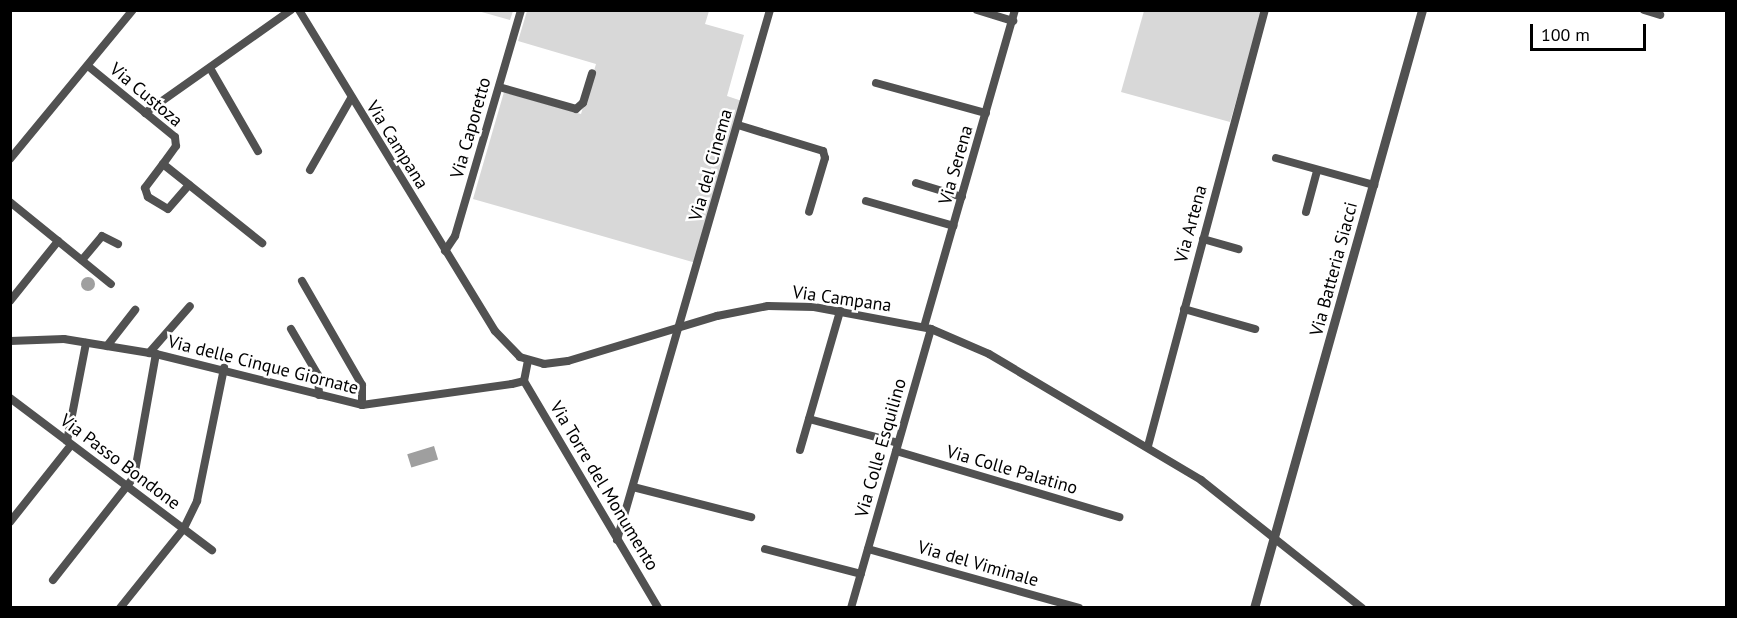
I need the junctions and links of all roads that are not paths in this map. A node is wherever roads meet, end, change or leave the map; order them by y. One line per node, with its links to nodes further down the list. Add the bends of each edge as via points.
1 (133, 10): 13 (street)
2 (291, 10): 14 (street)
3 (299, 10): 18 (street, Via Campana)
4 (521, 10): 17 (street, Via Caporetto)
5 (770, 10): 21 (street, Via del Cinema)
6 (977, 10): 12 (street)
7 (1016, 10): 12 (street, Via Serena)
8 (1265, 10): 37 (street, Via Artena)
9 (1422, 10): 30 (street, Via Batteria Siacci)
10 (1644, 10): 11 (street)
11 (1660, 15)
12 (1012, 21): 20 (street, Via Serena)
13 (87, 66): 19 (street, Via Custoza); 24 (street)
14 (210, 68): 19 (street); 22 (street)
15 (591, 73): 17 (street, via 583,103 576,109)
16 (876, 83): 20 (street)
17 (499, 87): 42 (street, Via Caporetto, via 455,236)
18 (351, 98): 26 (street, Via Campana); 42 (street, Via Campana)
19 (146, 113): 25 (street, Via Custoza, via 177,141)
20 (986, 113): 31 (street, Via Serena)
21 (738, 125): 34 (street, via 823,151 825,158); 51 (street, Via del Cinema)
22 (258, 151)
23 (1276, 158): 27 (street)
24 (10, 159)
25 (163, 164): 29 (street); 29 (street, via 145,188 148,196 168,209)
26 (310, 170)
27 (1317, 171): 30 (street); 35 (street)
28 (916, 183): 31 (street)
29 (189, 184): 39 (street)
30 (1374, 185): 76 (street, Via Batteria Siacci)
31 (962, 197): 36 (street, Via Serena)
32 (866, 201): 36 (street)
33 (10, 202): 38 (street)
34 (809, 212)
35 (1306, 212)
36 (954, 226): 52 (street, Via Serena)
37 (1203, 239): 41 (street); 48 (street, Via Artena)
38 (58, 241): 43 (street); 46 (street)
39 (262, 243)
40 (118, 244): 43 (street, via 102,236)
41 (1239, 249)
42 (446, 251): 59 (street, Via Campana, via 498,337)
43 (82, 260): 45 (street)
44 (302, 280): 64 (street, via 362,385)
45 (111, 284)
46 (10, 301)
47 (190, 306): 58 (street)
48 (1184, 309): 54 (street); 67 (street, Via Artena)
49 (135, 310): 57 (street)
50 (840, 311): 51 (street, Via Campana, via 795,305 759,307); 52 (street, Via Campana); 65 (street)
51 (681, 328): 59 (street, Via Campana, via 568,361); 71 (street, Via del Cinema)
52 (928, 328): 67 (street, Via Campana, via 983,351); 68 (street, Via Colle Esquilino)
53 (291, 329): 62 (street, via 320,379)
54 (1255, 329)
55 (10, 341): 56 (street, Via delle Cinque Giornate, via 59,339)
56 (86, 343): 57 (street, Via delle Cinque Giornate); 66 (street)
57 (107, 346): 58 (street, Via delle Cinque Giornate)
58 (152, 354): 60 (street, Via delle Cinque Giornate); 70 (street, via 137,466)
59 (528, 361): 61 (street)
60 (224, 368): 62 (street, Via delle Cinque Giornate); 75 (street, via 205,476)
61 (524, 381): 64 (street, Via delle Cinque Giornate); 77 (street, Via Torre del Monumento)
62 (319, 395): 64 (street, Via delle Cinque Giornate)
63 (10, 398): 66 (street, Via Passo Bondone)
64 (362, 405)
65 (809, 419): 68 (street, Via Colle Palatino); 69 (street)
66 (69, 443): 70 (street, Via Passo Bondone); 74 (street)
67 (1148, 446): 76 (street, Via Campana, via 1214,488)
68 (897, 448): 73 (street, Via Colle Palatino); 79 (street, Via Colle Esquilino)
69 (800, 450)
70 (128, 487): 75 (street, Via Passo Bondone); 82 (street)
71 (633, 487): 72 (street); 77 (street, Via del Cinema)
72 (751, 517)
73 (1119, 517)
74 (10, 522)
75 (184, 528): 80 (street, Via Passo Bondone); 83 (street)
76 (1275, 536): 87 (street, Via Batteria Siacci); 88 (street, Via Campana)
77 (618, 540): 84 (street, Via Torre del Monumento)
78 (765, 549): 81 (street)
79 (868, 549): 81 (street, Via Colle Esquilino); 86 (street, Via del Viminale)
80 (212, 550)
81 (861, 574): 85 (street, Via Colle Esquilino)
82 (53, 580)
83 (120, 608)
84 (658, 608)
85 (851, 608)
86 (1079, 608)
87 (1254, 608)
88 (1362, 608)

